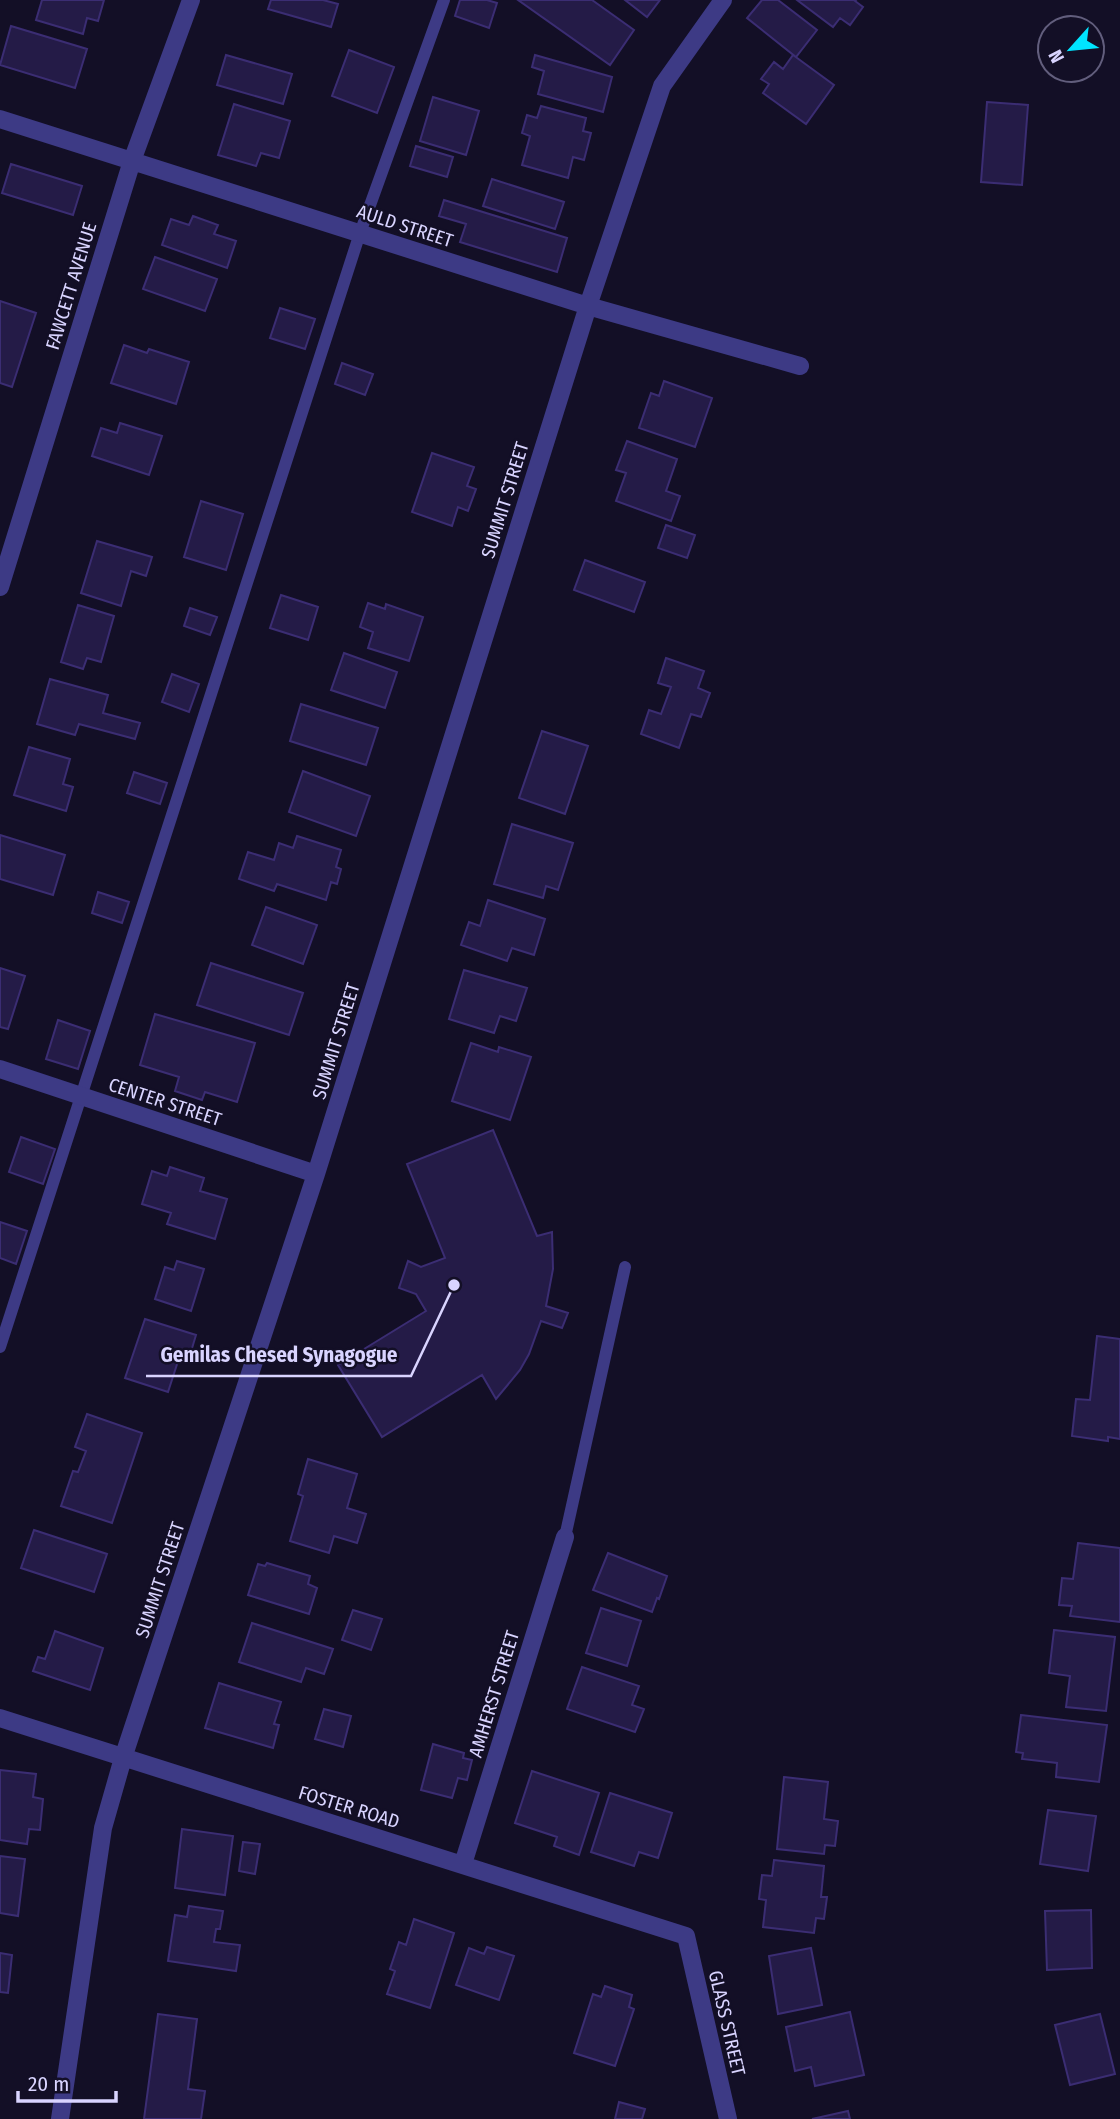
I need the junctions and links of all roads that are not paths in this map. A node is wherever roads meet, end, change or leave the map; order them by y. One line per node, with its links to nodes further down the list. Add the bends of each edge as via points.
1 (191, 0): 5 (street, FAWCETT AVENUE)
2 (444, 0): 6 (lane)
3 (723, 0): 7 (street, SUMMIT STREET, via 662,86)
4 (0, 119): 5 (street, AULD STREET)
5 (132, 161): 6 (street, AULD STREET); 9 (street, FAWCETT AVENUE)
6 (360, 233): 7 (street, AULD STREET); 11 (lane)
7 (588, 306): 8 (street, AULD STREET); 12 (street, SUMMIT STREET)
8 (800, 366)
9 (0, 587)
10 (0, 1069): 11 (street, CENTER STREET)
11 (82, 1096): 12 (street, CENTER STREET); 14 (lane)
12 (316, 1174): 17 (street, SUMMIT STREET)
13 (625, 1267): 15 (lane)
14 (0, 1347)
15 (565, 1537): 18 (street, AMHERST STREET)
16 (0, 1718): 17 (street, FOSTER ROAD)
17 (123, 1758): 18 (street, FOSTER ROAD); 20 (street, SUMMIT STREET, via 103,1828)
18 (463, 1864): 19 (street, FOSTER ROAD)
19 (686, 1936): 21 (street, GLASS STREET)
20 (60, 2119)
21 (728, 2119)

